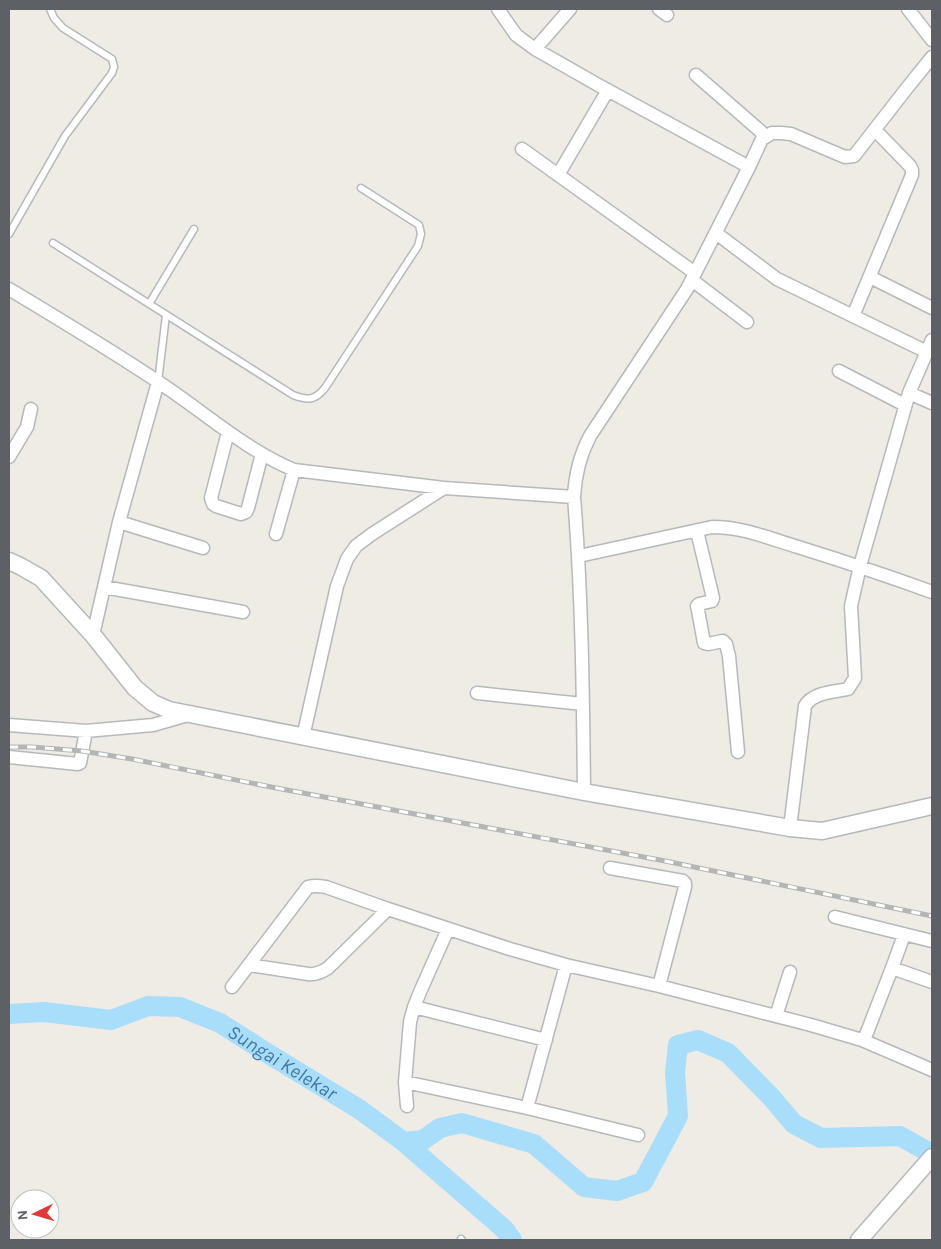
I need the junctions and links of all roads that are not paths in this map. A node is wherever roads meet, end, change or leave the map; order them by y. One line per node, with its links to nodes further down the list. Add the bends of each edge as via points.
1 (50, 9): 18 (lane, via 63,28 112,59 114,67 65,136)
2 (498, 9): 6 (street, via 516,35)
3 (570, 9): 6 (street)
4 (908, 9): 5 (street)
5 (932, 40)
6 (534, 49): 9 (street)
7 (932, 57): 10 (street)
8 (696, 75): 11 (street)
9 (608, 90): 13 (street); 14 (street)
10 (875, 130): 11 (street, via 851,157 791,134 772,133); 21 (street, via 910,166 912,175)
11 (766, 136): 13 (street)
12 (522, 149): 14 (street)
13 (749, 167): 17 (street)
14 (558, 175): 20 (street)
15 (361, 188): 25 (lane, via 419,225 421,234 418,246 319,396 311,399 293,396)
16 (194, 229): 23 (lane)
17 (716, 232): 20 (street); 26 (street, via 777,279)
18 (9, 234)
19 (53, 244): 23 (lane)
20 (694, 277): 27 (street); 39 (street, via 584,447)
21 (870, 277): 24 (street); 26 (street)
22 (9, 289): 30 (street)
23 (149, 304): 25 (lane)
24 (932, 308)
25 (166, 314): 30 (lane)
26 (853, 316): 28 (street)
27 (747, 322)
28 (930, 346): 31 (street)
29 (839, 371): 31 (street)
30 (158, 382): 34 (street); 40 (street)
31 (907, 399): 32 (street); 46 (street)
32 (932, 402)
33 (30, 409): 36 (street, via 27,427)
34 (228, 432): 35 (street); 35 (street, via 211,498 216,506 241,514 246,512)
35 (262, 454): 37 (street)
36 (9, 457)
37 (294, 470): 38 (street); 42 (street)
38 (444, 488): 39 (street); 56 (street, via 372,534 356,546 347,560 337,586)
39 (574, 497): 44 (street)
40 (119, 522): 43 (street); 47 (street)
41 (697, 530): 44 (street); 46 (street, via 727,527 742,530); 57 (street, via 714,598 699,604 704,643 723,640 726,644)
42 (276, 534)
43 (203, 548)
44 (579, 556): 52 (street)
45 (9, 561): 50 (street, via 41,578)
46 (860, 566): 48 (street); 61 (street, via 851,606 855,678 848,689 815,696 805,706)
47 (104, 587): 49 (street); 50 (street)
48 (932, 592)
49 (243, 612)
50 (94, 635): 53 (street, via 135,688 153,703)
51 (477, 693): 52 (street)
52 (583, 704): 59 (street)
53 (188, 715): 55 (street, via 153,725); 56 (street)
54 (9, 725): 55 (street)
55 (86, 730): 58 (street, via 78,764)
56 (304, 737): 59 (street)
57 (738, 752)
58 (9, 757)
59 (584, 792): 61 (street)
60 (932, 806): 61 (street, via 822,831)
61 (790, 828)
62 (610, 868): 73 (street, via 685,883)
63 (388, 909): 65 (street); 68 (street, via 328,968 317,974); 68 (street, via 326,887 308,887)
64 (835, 917): 66 (street)
65 (448, 929): 69 (street); 75 (street)
66 (904, 934): 67 (street); 70 (street)
67 (932, 941)
68 (249, 965): 74 (street)
69 (566, 965): 73 (street); 77 (street)
70 (892, 968): 72 (street); 78 (street)
71 (790, 972): 76 (street)
72 (932, 982)
73 (659, 986): 76 (street)
74 (232, 987)
75 (414, 1007): 77 (street); 80 (street)
76 (776, 1016): 78 (street)
77 (546, 1040): 82 (street)
78 (864, 1040): 79 (street)
79 (932, 1070)
80 (405, 1082): 81 (street); 82 (street)
81 (408, 1106)
82 (527, 1108): 83 (street)
83 (638, 1135)
84 (929, 1161): 85 (street)
85 (859, 1240)

